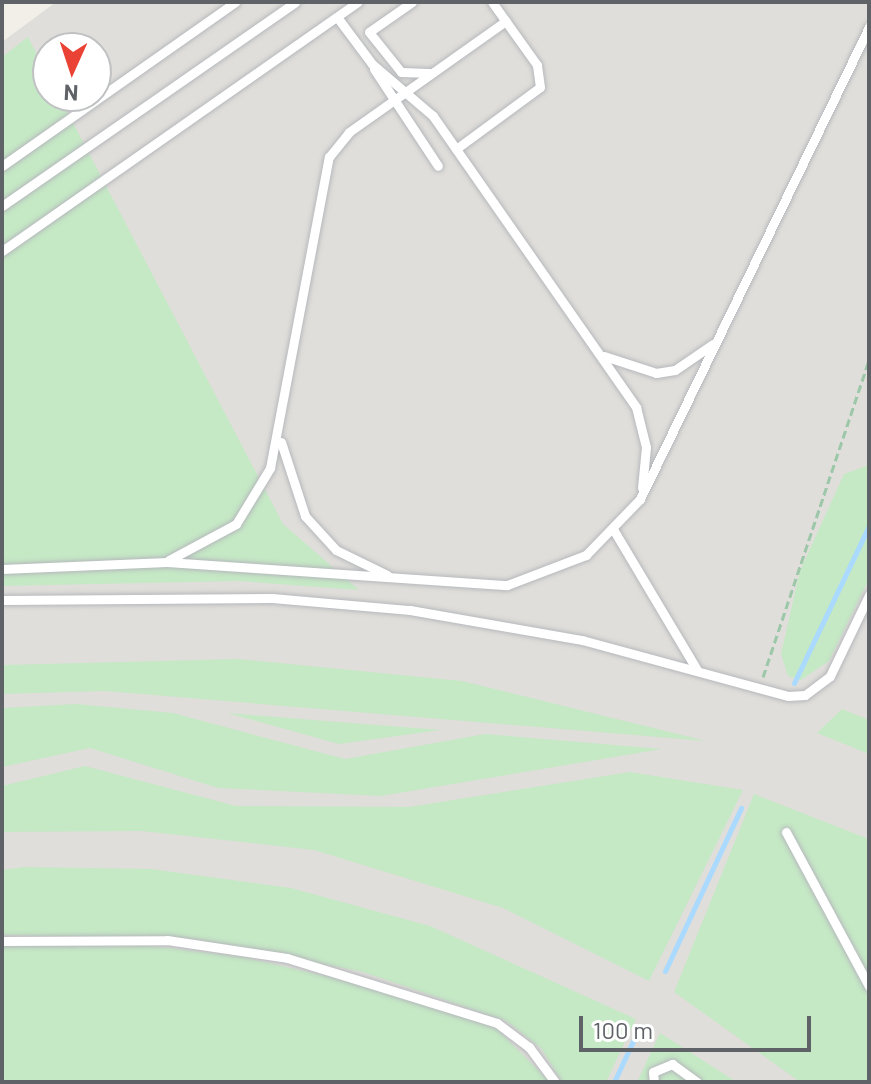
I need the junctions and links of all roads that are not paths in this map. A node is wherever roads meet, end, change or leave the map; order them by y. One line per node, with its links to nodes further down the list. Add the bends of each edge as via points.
1 (235, 2): 14 (lane)
2 (295, 2): 16 (lane)
3 (358, 2): 6 (lane)
4 (412, 2): 10 (lane, via 369,32 401,72)
5 (492, 2): 7 (lane)
6 (337, 17): 9 (lane); 17 (lane)
7 (506, 21): 10 (lane); 13 (lane, via 537,65 540,87)
8 (869, 27): 18 (lane)
9 (372, 64): 11 (lane); 12 (lane)
10 (431, 73): 11 (lane)
11 (405, 92): 12 (lane); 13 (lane)
12 (392, 101): 15 (lane); 20 (lane, via 329,157)
13 (456, 149): 19 (lane)
14 (2, 166)
15 (438, 166)
16 (2, 206)
17 (2, 251)
18 (722, 332): 19 (lane, via 708,351 675,370 636,371); 21 (lane)
19 (599, 354): 21 (lane, via 644,428)
20 (280, 431): 23 (lane, via 250,509 222,536); 25 (lane, via 286,477 305,516 336,550)
21 (640, 499): 22 (lane)
22 (613, 529): 25 (lane, via 586,555 507,585); 28 (lane)
23 (161, 563): 24 (lane); 25 (lane)
24 (2, 569)
25 (396, 578)
26 (869, 595): 28 (lane, via 818,688 788,696)
27 (2, 600): 28 (lane, via 258,597 410,610)
28 (697, 670)
29 (786, 832): 31 (lane)
30 (2, 941): 32 (lane, via 167,940 300,961 497,1023 529,1047)
31 (869, 986)
32 (555, 1082)
33 (654, 1082): 34 (lane, via 653,1072 672,1064)
34 (697, 1082)

